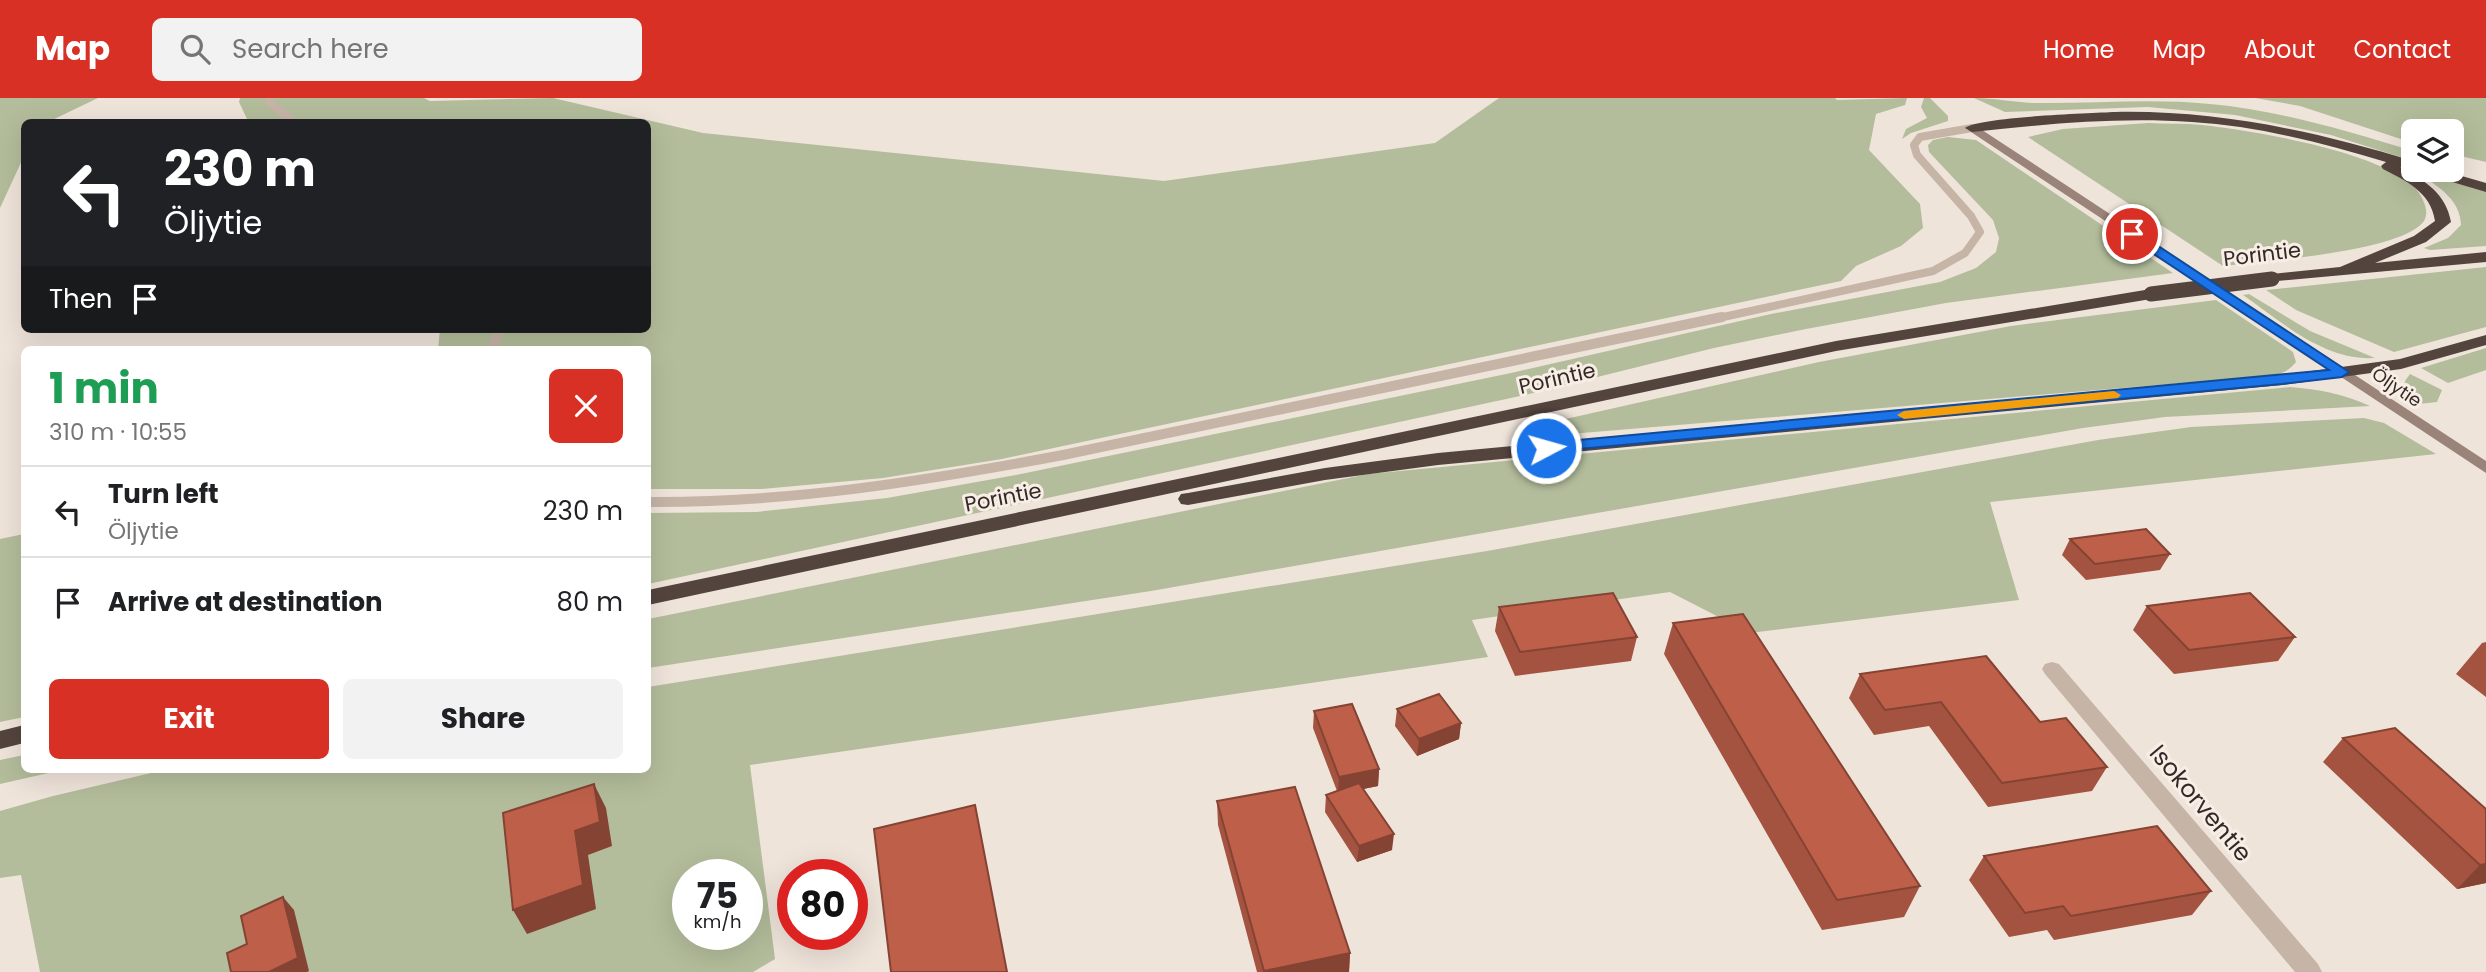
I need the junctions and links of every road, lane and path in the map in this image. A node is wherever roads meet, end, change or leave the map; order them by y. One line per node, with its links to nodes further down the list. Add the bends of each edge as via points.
1 (269, 98): 2 (lane)
2 (289, 119)
3 (1972, 128): 4 (highway, via 2087,117 2165,116 2259,126); 11 (main road, Öljytie); 13 (lane, via 1920,137 1914,145 1917,155 1980,232 1973,247 1960,259 1895,281 939,478 814,497 723,504)
4 (2368, 154): 5 (highway); 9 (highway, via 2431,193 2443,212 2443,222 2420,239)
5 (2401, 163)
6 (2464, 181): 7 (highway)
7 (2486, 188)
8 (2486, 257): 9 (highway, Porintie)
9 (2346, 270): 14 (highway, Porintie, bridge, via 2151,295 1823,349)
10 (2486, 340): 11 (highway, via 2401,363)
11 (2342, 372): 12 (main road, Öljytie); 14 (highway, via 1438,458 1161,504)
12 (2486, 468)
13 (651, 502)
14 (1075, 509): 15 (highway, Porintie)
15 (651, 597)
16 (2052, 669): 19 (street, Isokorventie)
17 (21, 735): 18 (highway)
18 (0, 740)
19 (2310, 972)

